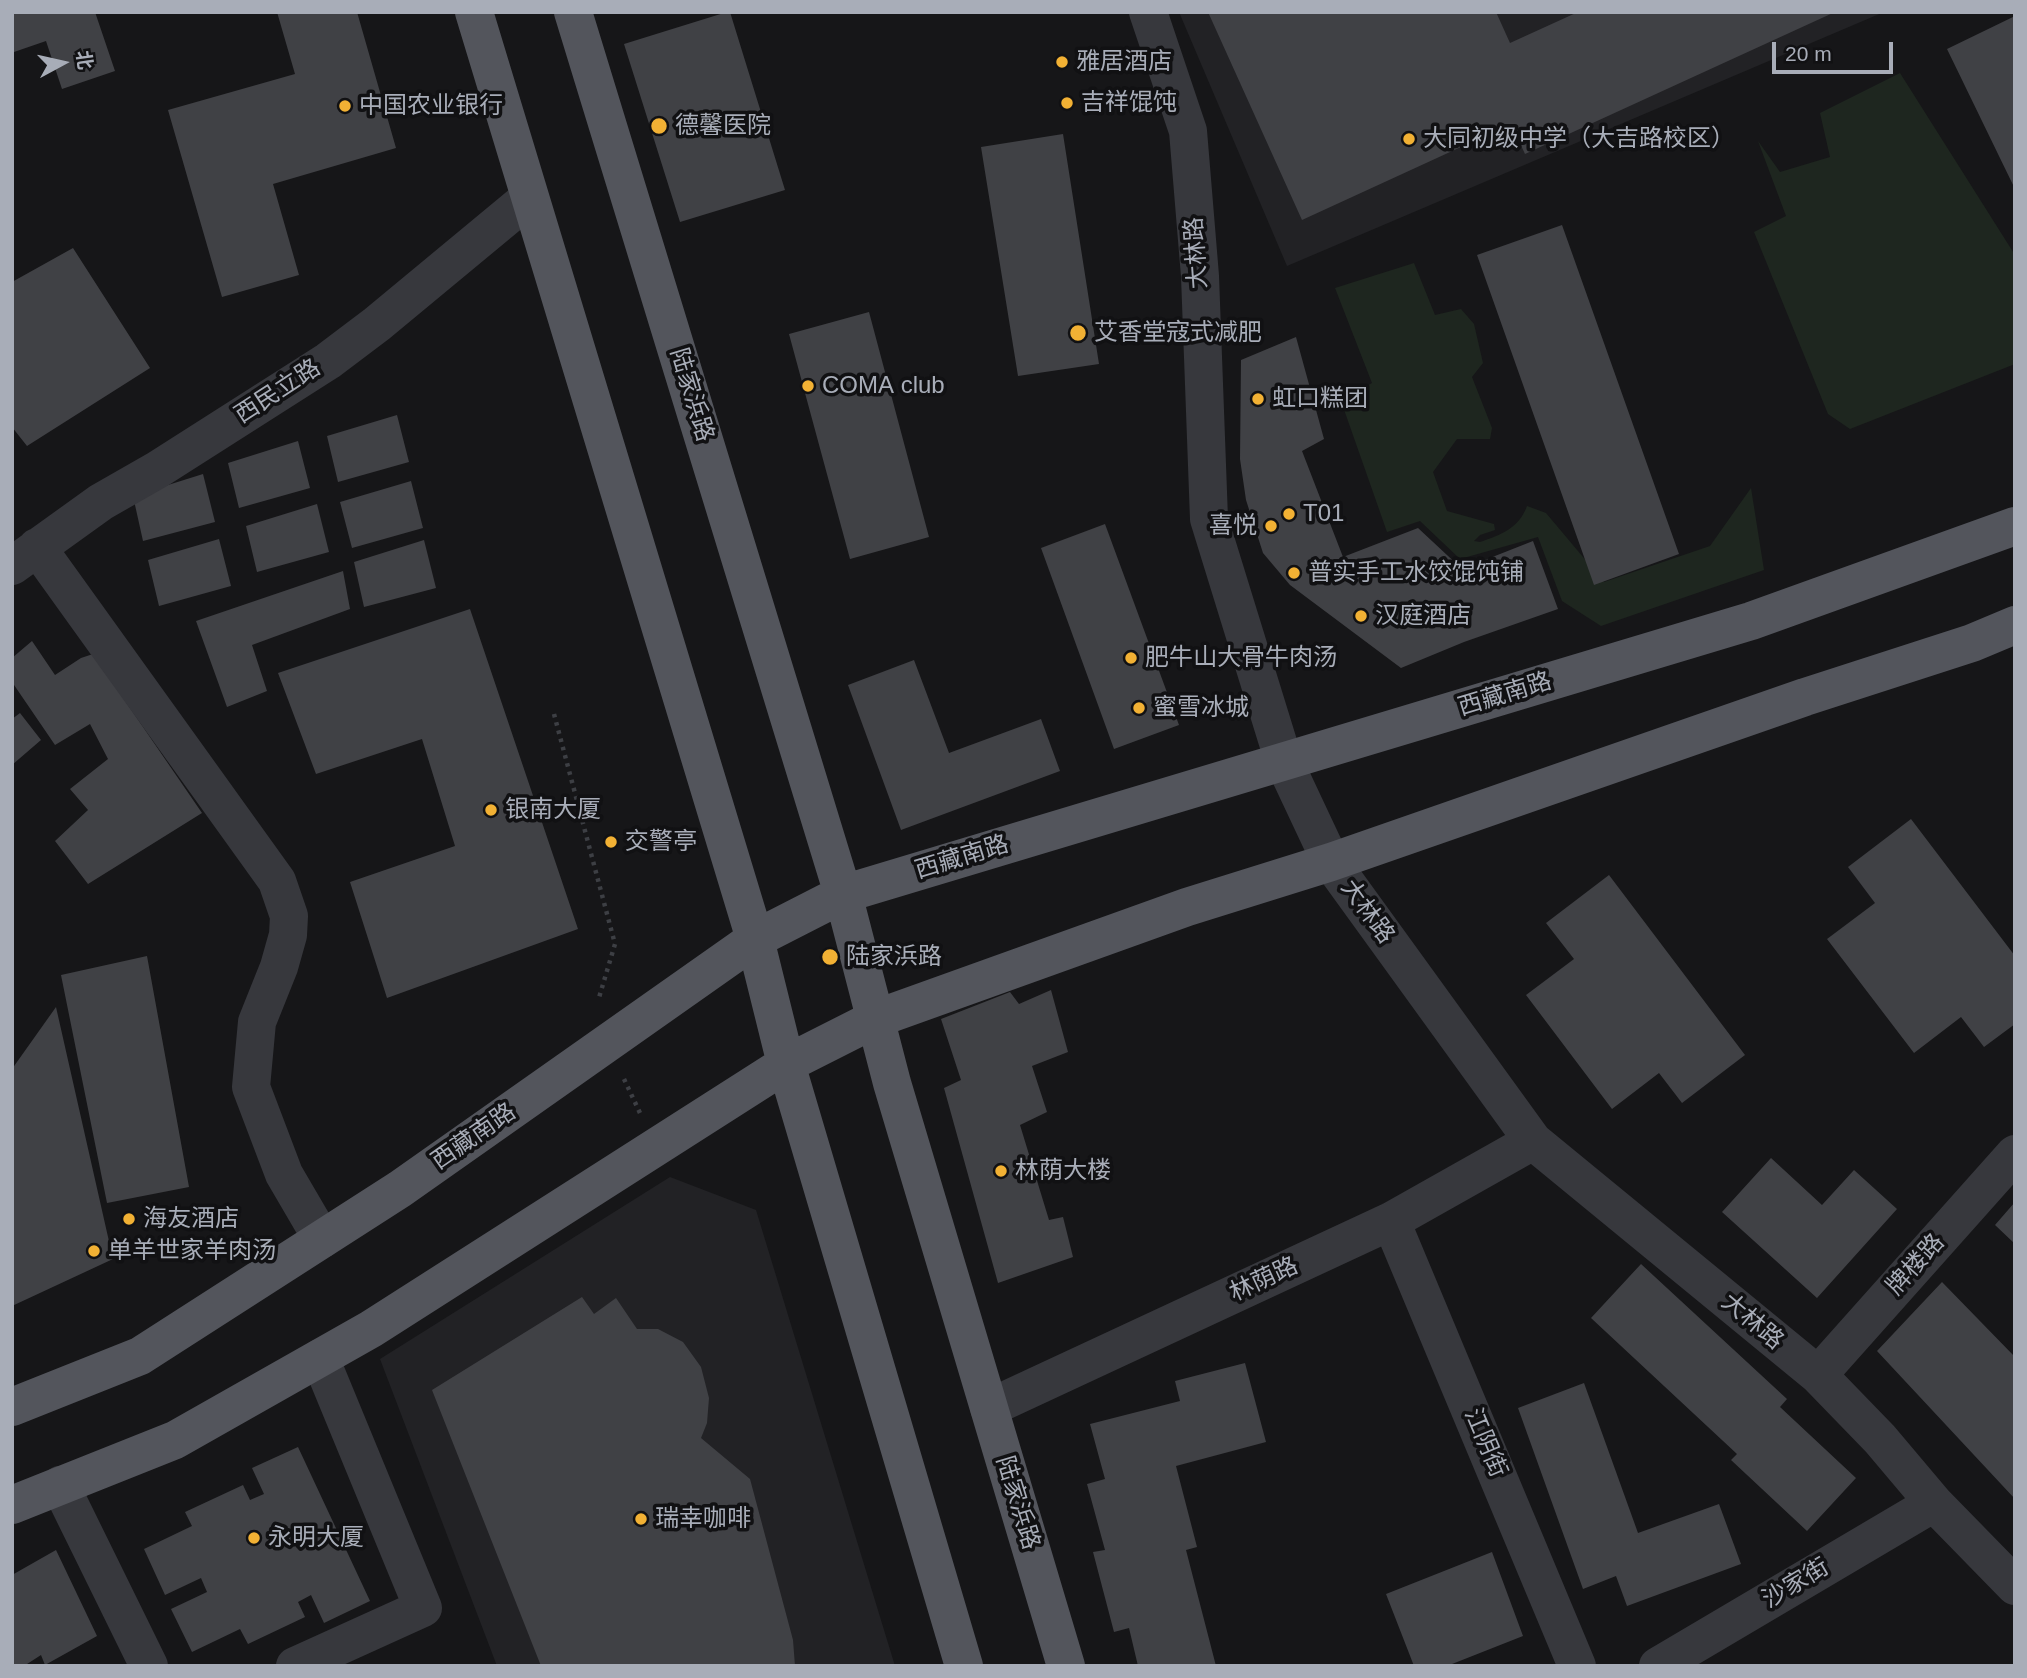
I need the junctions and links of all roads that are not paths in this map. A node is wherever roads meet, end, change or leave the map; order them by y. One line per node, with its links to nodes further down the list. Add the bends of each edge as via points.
1 (474, 12): 4 (main road)
2 (573, 12): 10 (main road, 陆家浜路)
3 (1148, 12): 8 (street, 大林路, via 1188,131 1200,276 1209,519)
4 (529, 198): 6 (street, 西民立路, via 328,361 101,502); 11 (main road)
5 (2015, 526): 8 (main road, 西藏南路, via 1751,621)
6 (25, 556): 17 (street, via 277,881 289,916 288,935 257,1022 251,1087 284,1174)
7 (2015, 625): 9 (main road)
8 (1284, 762): 9 (street, 大林路); 10 (main road, 西藏南路)
9 (1331, 862): 12 (main road, via 1187,907); 14 (street, 大林路)
10 (843, 894): 11 (main road, 西藏南路); 12 (main road, 陆家浜路)
11 (755, 939): 13 (main road); 17 (main road, 西藏南路)
12 (876, 1018): 13 (main road); 21 (main road, 陆家浜路)
13 (786, 1064): 18 (main road); 28 (main road)
14 (1533, 1141): 16 (street, 林荫路); 19 (street, 大林路)
15 (2015, 1154): 19 (street, 牌楼路)
16 (1391, 1221): 21 (street, 林荫路); 30 (street, 江阴街)
17 (322, 1239): 20 (main road, 西藏南路, via 140,1356)
18 (320, 1358): 22 (main road, via 175,1440); 27 (street, via 423,1608)
19 (1818, 1375): 23 (street, 大林路)
20 (12, 1406)
21 (989, 1408): 29 (main road, 陆家浜路)
22 (60, 1486): 24 (main road); 26 (street)
23 (1934, 1503): 25 (street, 大林路); 31 (street, 沙家街)
24 (12, 1505)
25 (2015, 1586)
26 (148, 1665)
27 (295, 1666)
28 (964, 1666)
29 (1066, 1666)
30 (1577, 1666)
31 (1658, 1666)

